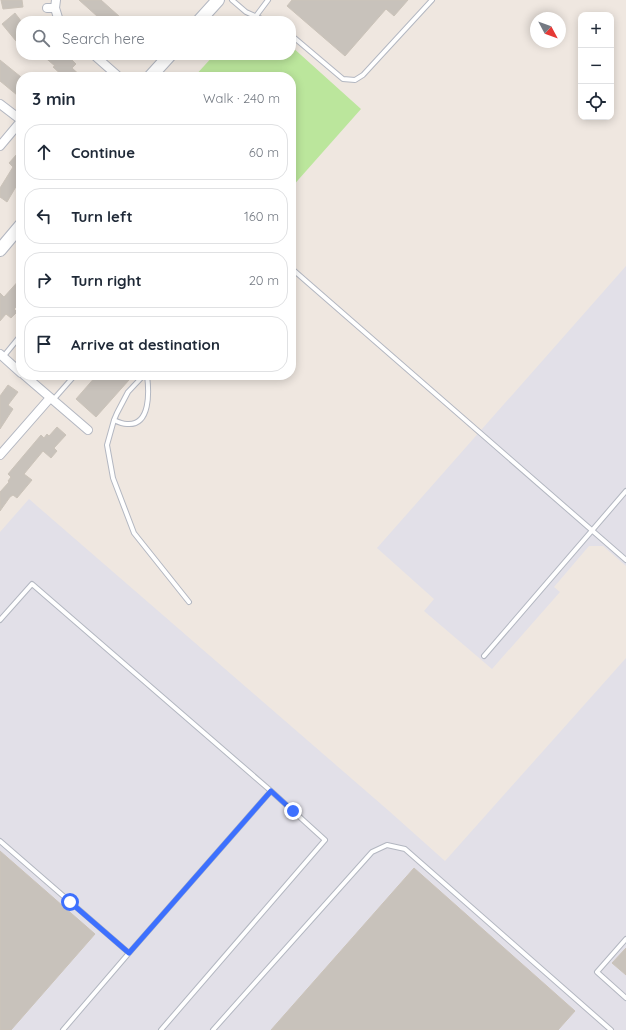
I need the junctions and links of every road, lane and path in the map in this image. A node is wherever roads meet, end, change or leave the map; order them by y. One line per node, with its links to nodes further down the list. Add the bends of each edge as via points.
1 (218, 0): 7 (main road)
2 (232, 0): 8 (lane, via 246,12)
3 (268, 0): 8 (lane)
4 (432, 0): 9 (lane, via 363,75 355,80 343,78)
5 (53, 5): 6 (street)
6 (58, 16)
7 (204, 16)
8 (256, 16)
9 (296, 39)
10 (100, 60): 12 (street)
11 (165, 60): 13 (main road)
12 (113, 72)
13 (155, 72)
14 (0, 104): 15 (street)
15 (16, 117)
16 (16, 127): 17 (street)
17 (0, 146)
18 (16, 231): 19 (main road)
19 (0, 250)
20 (296, 272): 33 (lane)
21 (16, 340): 22 (lane)
22 (1, 356): 23 (street)
23 (16, 368)
24 (30, 380): 28 (street)
25 (70, 380): 28 (lane)
26 (139, 380): 29 (lane, via 128,392)
27 (147, 380): 29 (lane, via 146,410 141,418 134,423 126,424)
28 (52, 399): 30 (street); 31 (street)
29 (114, 420): 35 (lane, via 107,445 110,465 134,533)
30 (88, 430)
31 (0, 456)
32 (626, 491): 33 (lane)
33 (592, 530): 34 (lane); 37 (lane)
34 (626, 560)
35 (189, 602)
36 (0, 620): 38 (lane, via 32,584)
37 (484, 656)
38 (271, 791): 41 (lane); 44 (lane, via 325,840)
39 (0, 841): 41 (lane)
40 (626, 939): 42 (lane, via 597,972)
41 (129, 953): 43 (lane)
42 (626, 998)
43 (63, 1030)
44 (161, 1030)
45 (213, 1030): 46 (lane, via 372,852 387,845 405,849)
46 (611, 1030)

